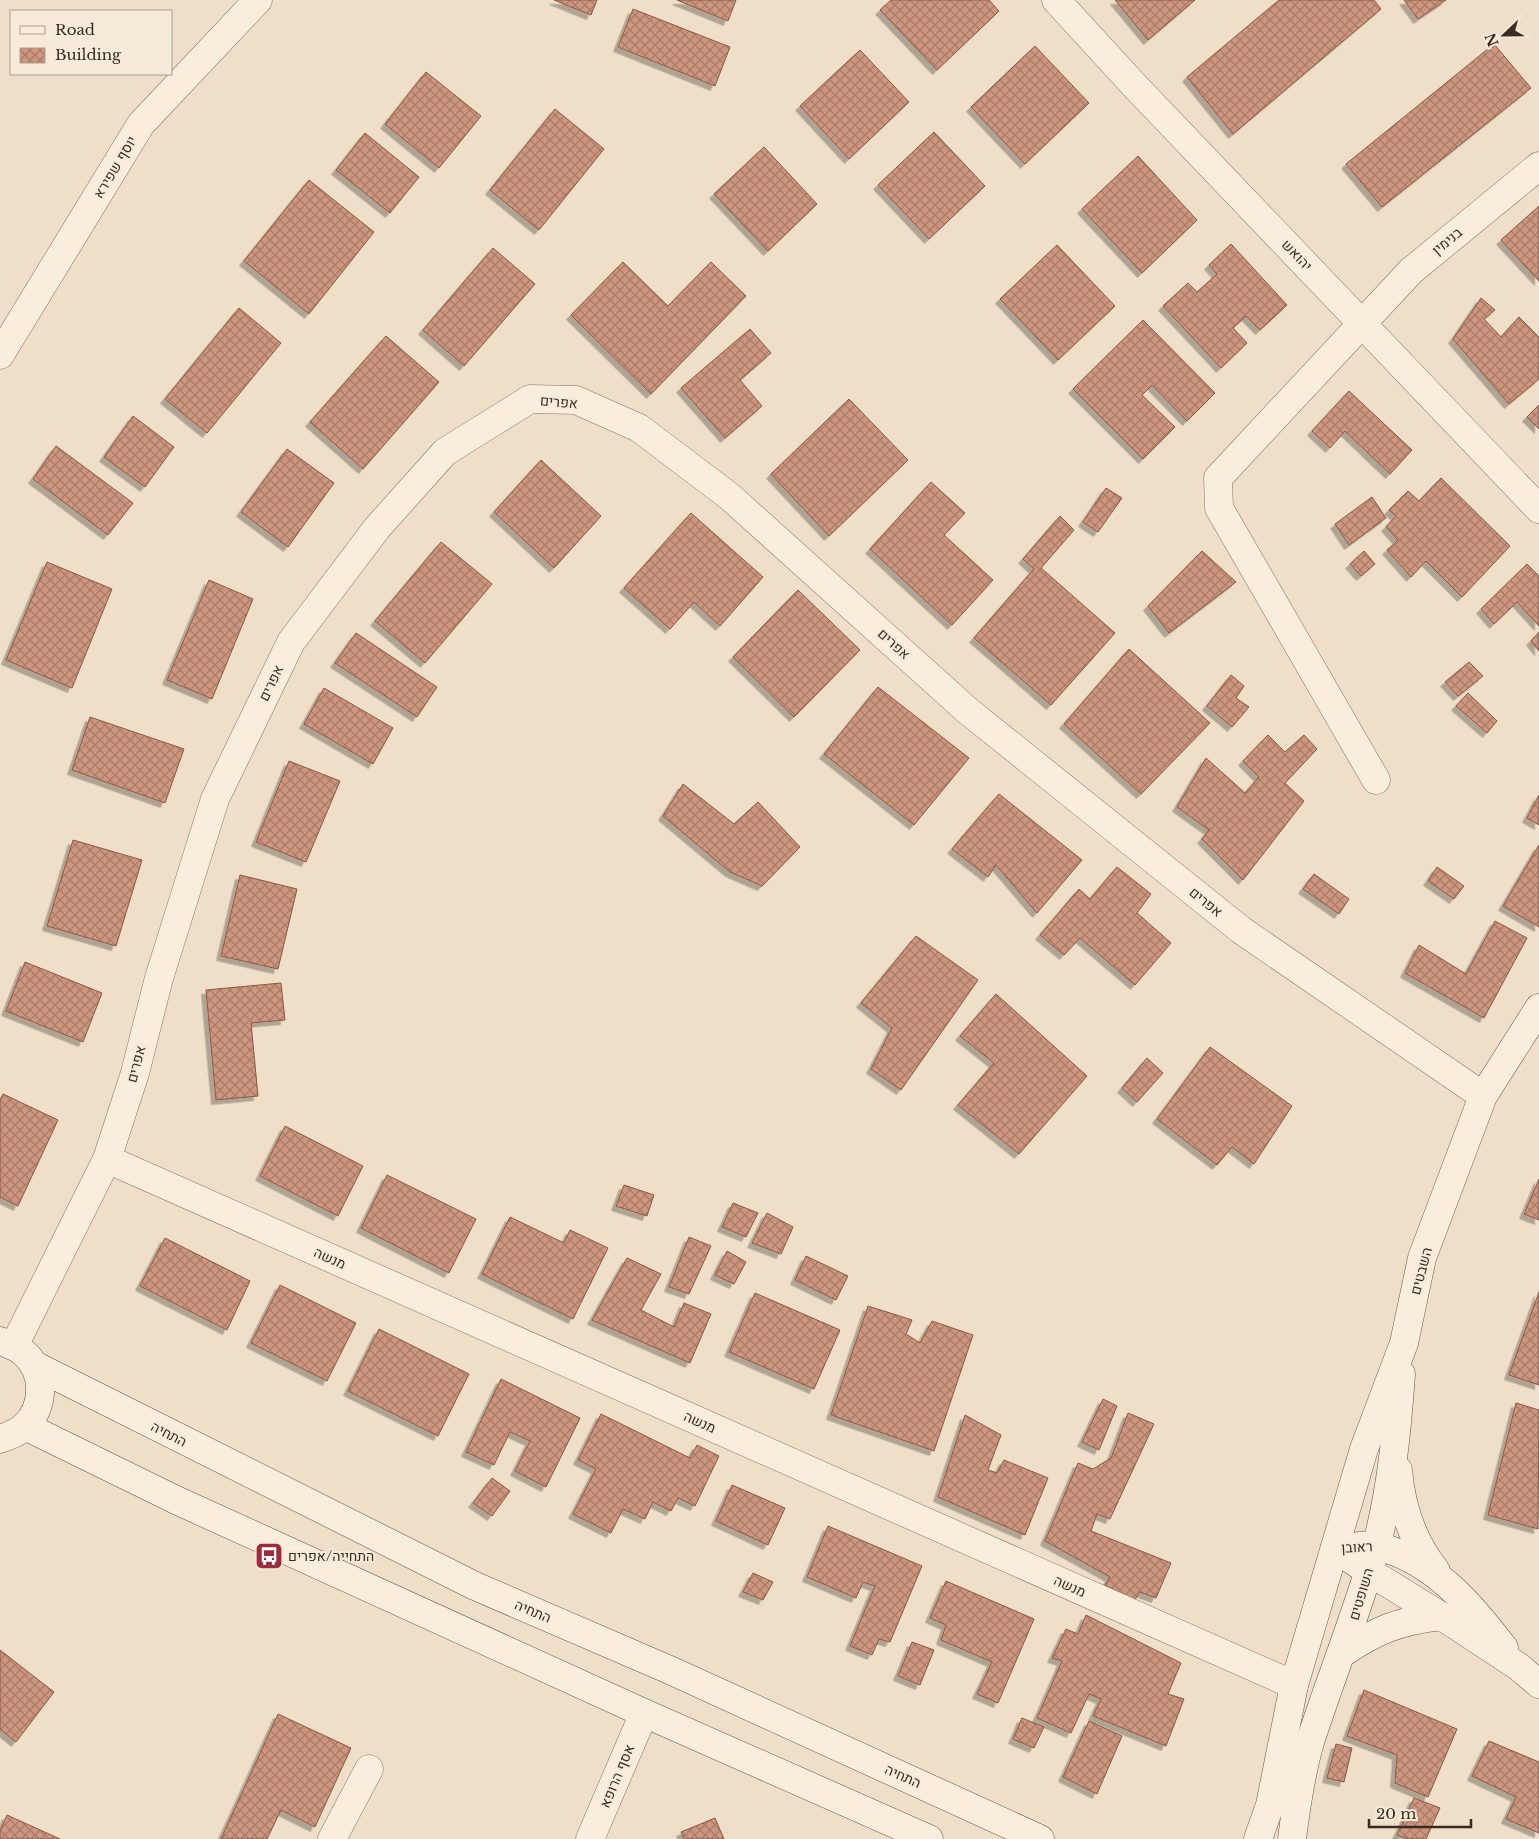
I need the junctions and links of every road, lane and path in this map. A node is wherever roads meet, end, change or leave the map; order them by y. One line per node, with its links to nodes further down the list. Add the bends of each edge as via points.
1 (258, 0): 5 (street, יוסף שפירא, via 141,124)
2 (1056, 0): 4 (street, יהואש)
3 (1539, 166): 4 (street, בנימין, via 1411,272)
4 (1363, 324): 6 (street, יהואש); 7 (street, בנימין, via 1218,478 1219,508)
5 (0, 355)
6 (1539, 509)
7 (1376, 780)
8 (1539, 1008): 9 (street, השבטים)
9 (1483, 1096): 10 (street, אפרים, via 1241,930 968,711 729,496 639,428 576,400 530,399 446,452 377,528 292,642 215,799); 11 (street, השבטים, via 1422,1258)
10 (107, 1159): 12 (street, אפרים); 24 (street, מנשה)
11 (1404, 1343): 16 (street, השופטים); 18 (street, השבטים, via 1364,1450)
12 (7, 1344): 13 (street, via 26,1354)
13 (34, 1366): 14 (street, via 40,1381 40,1397 35,1413); 31 (street, התחיה, via 475,1586 672,1671)
14 (25, 1426): 15 (street); 25 (street, via 176,1500)
15 (0, 1439)
16 (1395, 1442): 17 (street, השופטים); 20 (street, via 1405,1512 1426,1558)
17 (1376, 1545): 18 (street, ראובן); 19 (street, השופטים); 20 (street, ראובן, via 1404,1556)
18 (1335, 1548): 19 (street, ראובן); 24 (street)
19 (1368, 1571): 21 (street, ראובן); 22 (street, השופטים)
20 (1444, 1582): 23 (street, ראובן, via 1483,1620)
21 (1441, 1616): 22 (street, via 1375,1632); 23 (street, ראובן)
22 (1341, 1654): 33 (street, השופטים, via 1310,1743)
23 (1529, 1676)
24 (1294, 1685): 32 (street, via 1270,1805)
25 (644, 1713): 27 (street); 29 (street, אסף הרופא)
26 (369, 1769): 28 (street)
27 (900, 1833): 30 (street)
28 (332, 1839)
29 (590, 1839)
30 (929, 1839)
31 (1040, 1839)
32 (1258, 1839)
33 (1292, 1839)

